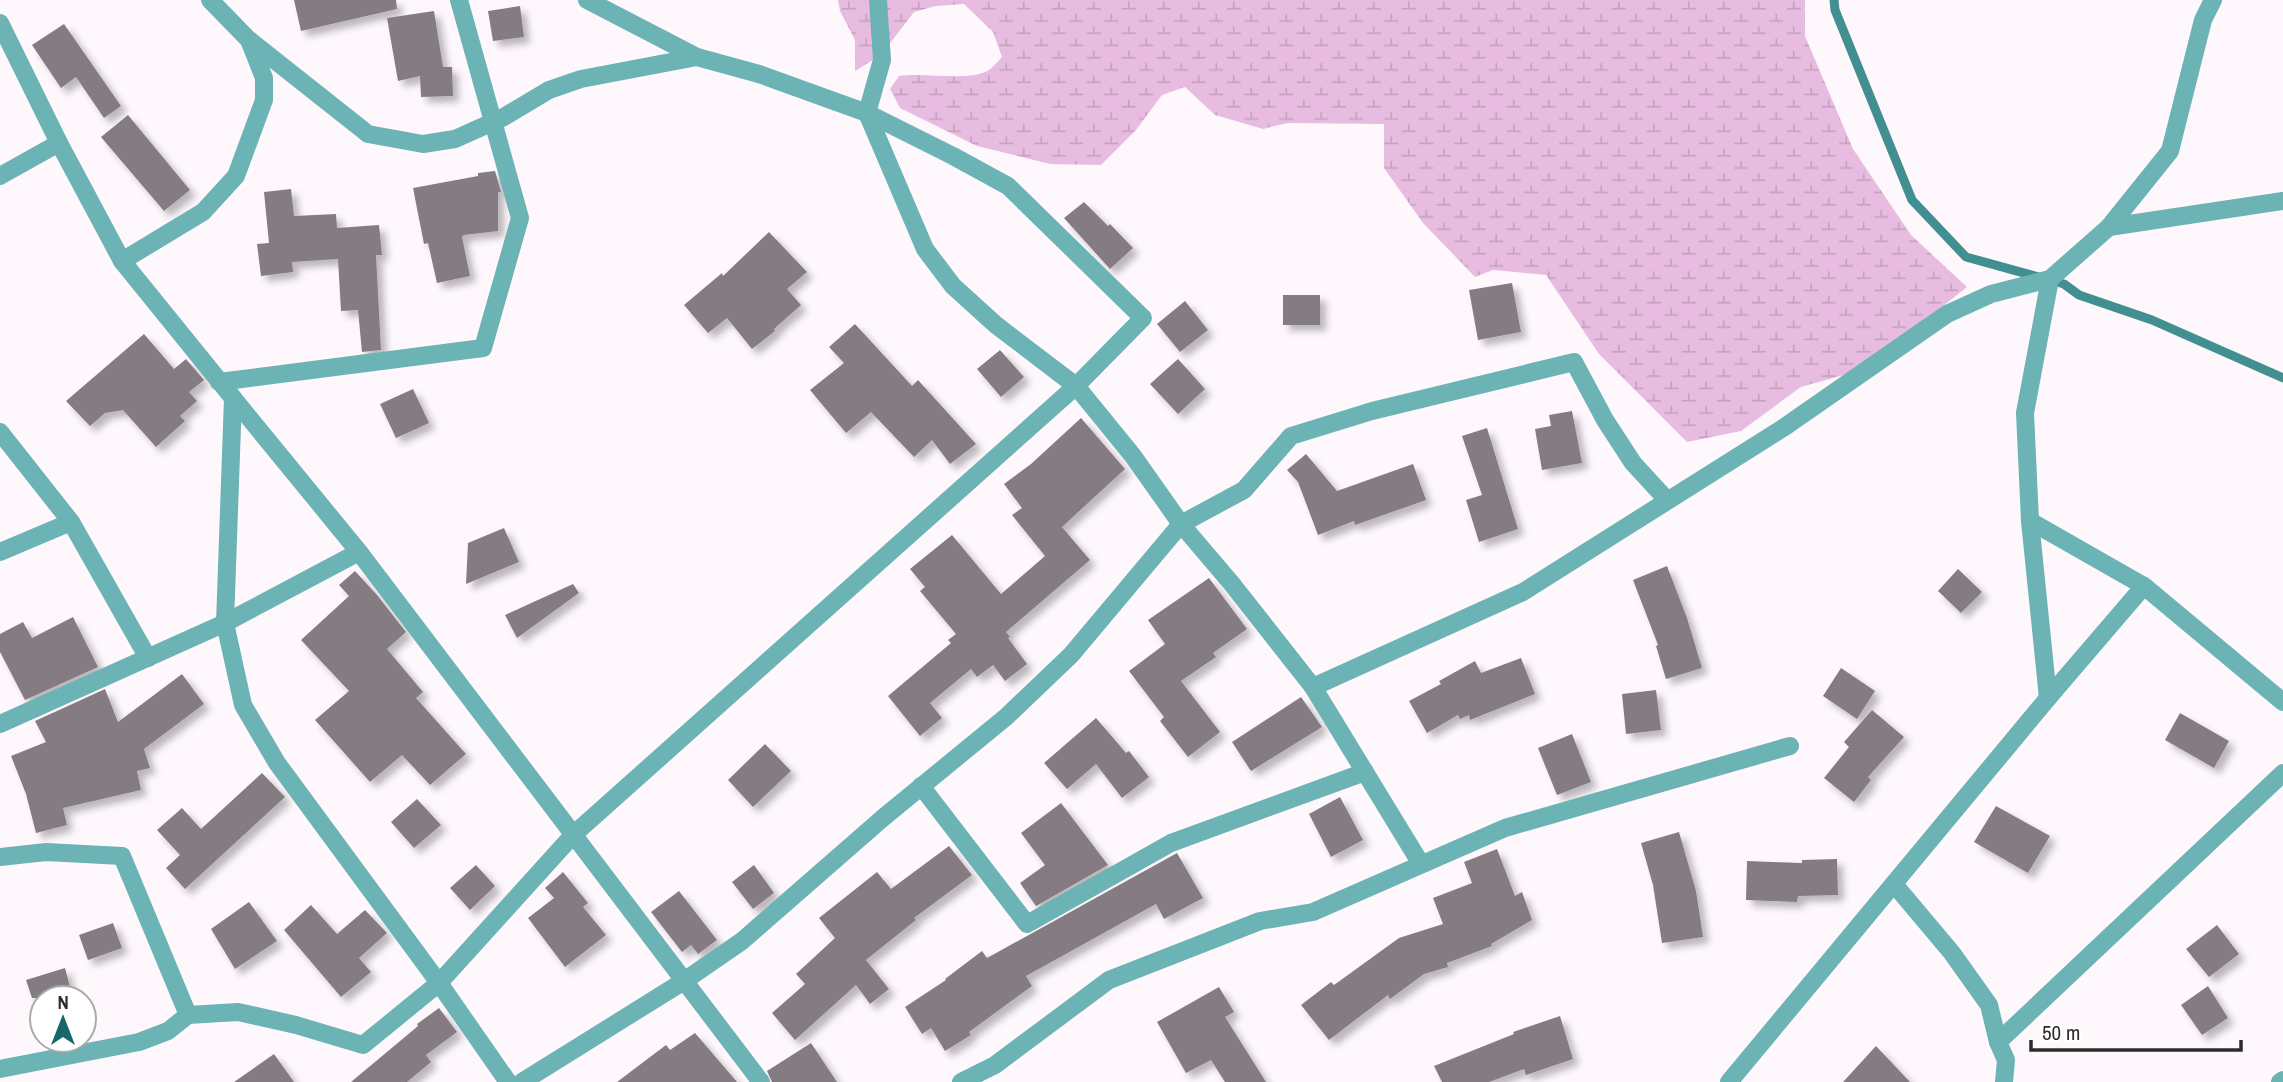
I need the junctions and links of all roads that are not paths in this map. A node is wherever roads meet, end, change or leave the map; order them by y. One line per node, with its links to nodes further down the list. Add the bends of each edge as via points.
1 (210, 0): 7 (street)
2 (459, 0): 10 (street)
3 (587, 0): 8 (street)
4 (878, 0): 9 (street, via 882,60)
5 (2213, 0): 14 (street, via 2203,20 2170,151)
6 (0, 23): 11 (street)
7 (248, 39): 10 (street, via 368,134 423,144 455,139); 15 (street, via 264,78 264,100 236,176 203,212)
8 (697, 57): 9 (street); 10 (street, via 581,79 549,90)
9 (867, 113): 18 (street, via 925,249 946,277 996,326); 18 (street, via 1008,186 1143,317)
10 (493, 122): 17 (street, via 520,218 482,348)
11 (59, 143): 12 (street); 15 (street)
12 (0, 176)
13 (2283, 201): 14 (street)
14 (2109, 227): 16 (street)
15 (122, 261): 17 (street)
16 (2050, 279): 21 (street, via 1991,294 1947,314 1783,428); 22 (street, via 2025,414)
17 (219, 382): 19 (street)
18 (1076, 386): 24 (street); 38 (street)
19 (233, 398): 26 (street); 28 (street)
20 (0, 432): 23 (street)
21 (1667, 500): 24 (street, via 1633,463 1574,362 1372,411 1291,436 1244,491); 30 (street, via 1523,592)
22 (2030, 521): 27 (street); 31 (street)
23 (71, 522): 25 (street); 29 (street)
24 (1181, 524): 30 (street); 37 (street, via 1070,654 1006,717)
25 (0, 552)
26 (359, 552): 28 (street); 38 (street)
27 (2144, 586): 31 (street); 32 (street)
28 (225, 623): 29 (street); 43 (street, via 243,705 277,763)
29 (148, 658): 33 (street)
30 (1313, 687): 35 (street)
31 (2048, 698): 41 (street)
32 (2283, 702)
33 (0, 724)
34 (1790, 746): 40 (street, via 1505,828)
35 (1365, 772): 37 (street, via 1171,843 1027,924); 40 (street)
36 (2283, 773): 45 (street)
37 (921, 786): 42 (street, via 743,941)
38 (573, 835): 42 (street); 43 (street)
39 (0, 857): 44 (street, via 47,852 122,856)
40 (1421, 864): 50 (street, via 1313,912 1260,921 1109,981 995,1065)
41 (1894, 884): 45 (street, via 1989,1006); 51 (street)
42 (684, 981): 48 (street); 49 (street)
43 (439, 983): 44 (street, via 363,1045 238,1012); 47 (street)
44 (188, 1015): 46 (street, via 168,1031 139,1042)
45 (1998, 1042): 52 (street, via 2006,1060)
46 (0, 1069)
47 (508, 1082)
48 (522, 1082)
49 (761, 1082)
50 (961, 1082)
51 (1728, 1082)
52 (2004, 1082)

